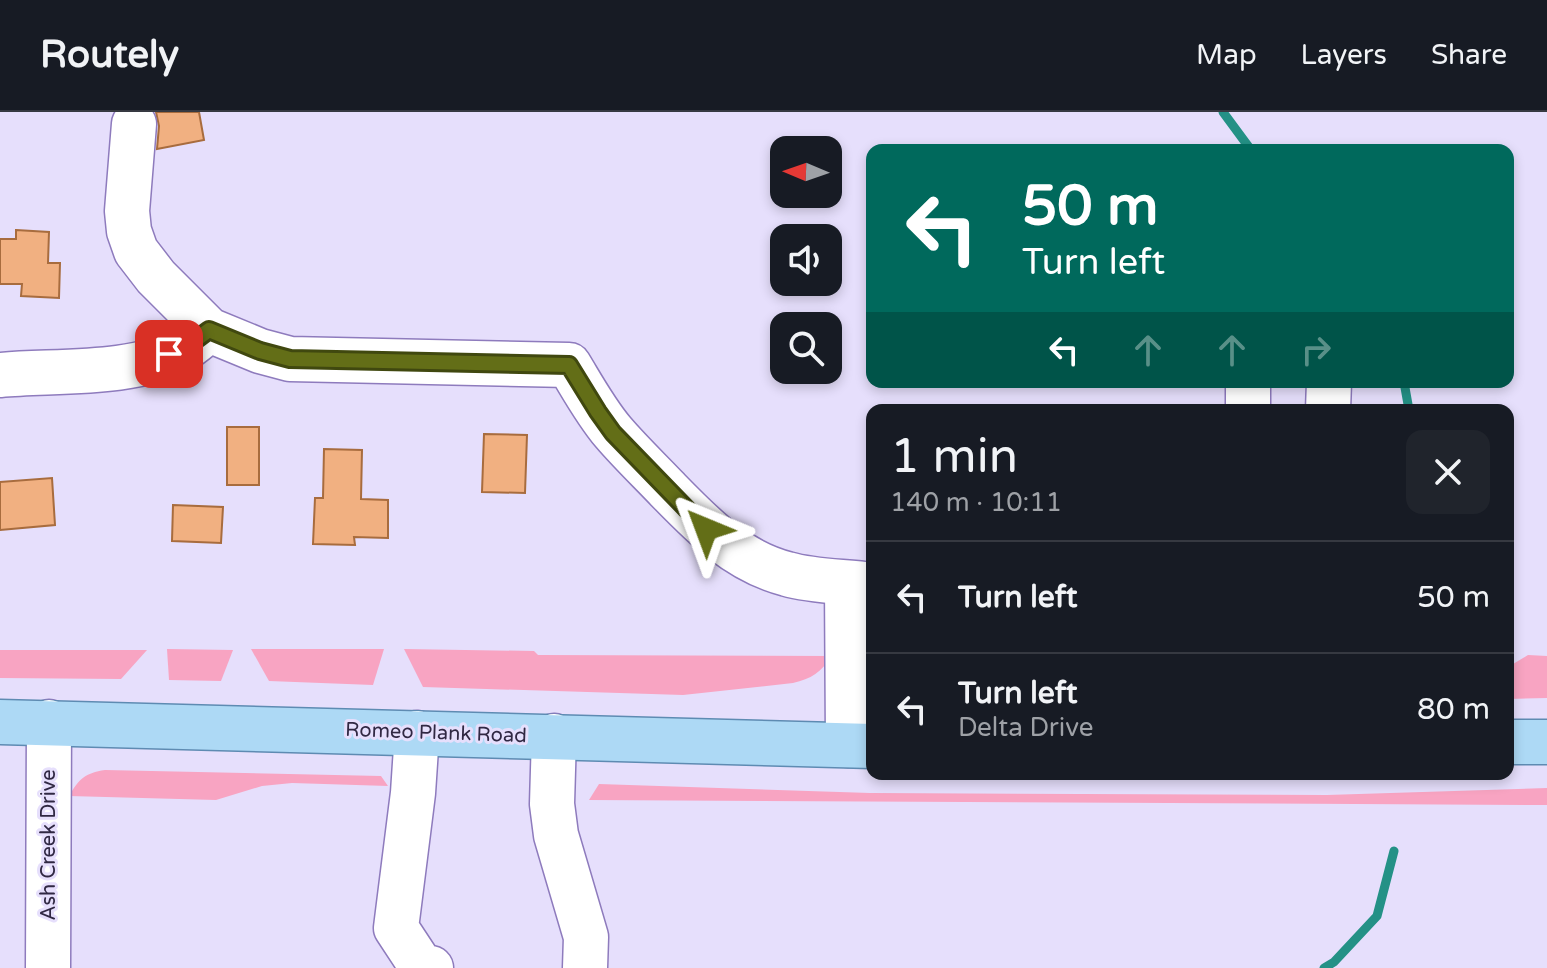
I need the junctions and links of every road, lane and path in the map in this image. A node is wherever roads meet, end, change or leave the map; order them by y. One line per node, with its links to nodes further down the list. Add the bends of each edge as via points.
1 (134, 124): 2 (street, via 127,211 136,251)
2 (209, 330): 3 (street, via 185,348 126,367); 4 (street, via 290,359 569,365 613,433 730,548 786,574)
3 (0, 375)
4 (860, 584): 11 (street)
5 (0, 722): 6 (main road, Romeo Plank Road)
6 (49, 722): 7 (main road, Romeo Plank Road); 12 (street, Ash Creek Drive)
7 (417, 733): 8 (main road, Romeo Plank Road); 13 (street, via 396,928 421,966)
8 (554, 736): 11 (main road, Romeo Plank Road); 14 (street, via 556,835 586,937)
9 (1514, 742): 10 (main road)
10 (1547, 742)
11 (860, 746)
12 (48, 968)
13 (431, 968)
14 (585, 968)

